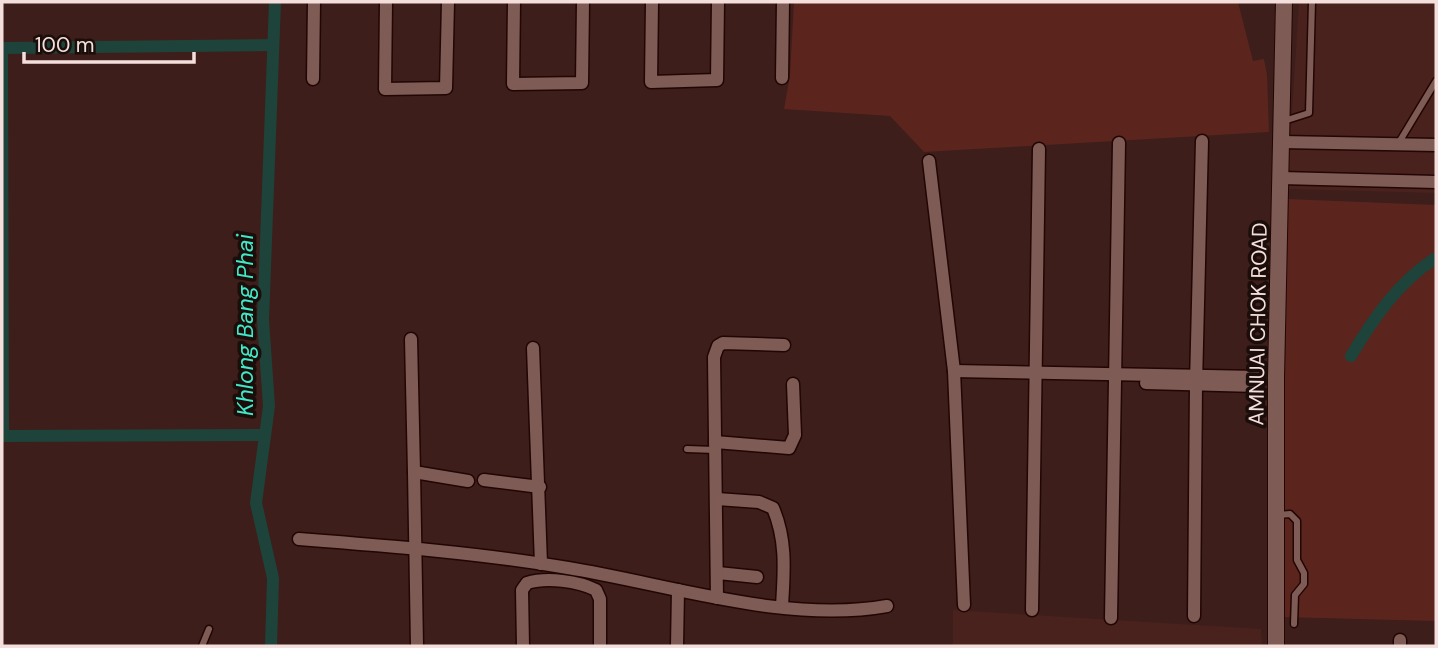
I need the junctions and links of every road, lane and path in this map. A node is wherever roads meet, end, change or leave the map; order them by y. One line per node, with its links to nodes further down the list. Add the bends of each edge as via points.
1 (314, 2): 12 (street)
2 (386, 2): 3 (street, via 385,89 446,88)
3 (448, 2)
4 (514, 2): 5 (street, via 513,84 582,83)
5 (583, 2)
6 (652, 2): 7 (street, via 651,82 717,80)
7 (718, 2)
8 (783, 2): 11 (street)
9 (1284, 2): 14 (street, AMNUAI CHOK ROAD)
10 (1312, 2): 14 (lane, via 1309,113)
11 (782, 78)
12 (313, 79)
13 (1436, 84): 18 (lane)
14 (1282, 121): 16 (street, AMNUAI CHOK ROAD)
15 (1202, 141): 30 (street)
16 (1282, 142): 18 (street); 22 (street, AMNUAI CHOK ROAD)
17 (1119, 143): 29 (street)
18 (1398, 144): 19 (street)
19 (1436, 145)
20 (1039, 149): 28 (street)
21 (929, 161): 27 (street)
22 (1281, 178): 23 (street); 31 (street, AMNUAI CHOK ROAD)
23 (1436, 182)
24 (411, 339): 35 (street)
25 (784, 345): 33 (street, via 731,342 718,346 714,357)
26 (533, 348): 38 (street)
27 (954, 375): 28 (street); 48 (street)
28 (1035, 377): 29 (street); 51 (street)
29 (1115, 379): 30 (street); 53 (street)
30 (1197, 380): 31 (street); 52 (street)
31 (1268, 381): 40 (street, AMNUAI CHOK ROAD)
32 (793, 384): 33 (street, via 795,435 789,448)
33 (715, 446): 34 (lane); 39 (street)
34 (687, 449)
35 (414, 472): 37 (street); 42 (street)
36 (484, 480): 38 (street)
37 (468, 481)
38 (540, 487): 43 (street)
39 (717, 499): 44 (street); 49 (street, via 759,502 773,508 785,559)
40 (1277, 515): 54 (lane, via 1290,514 1297,521 1297,560 1304,584 1295,595); 61 (street, AMNUAI CHOK ROAD)
41 (299, 539): 42 (street)
42 (415, 548): 43 (street); 57 (street)
43 (541, 564): 46 (street)
44 (718, 573): 45 (street); 47 (street)
45 (757, 577)
46 (678, 590): 47 (street); 60 (street)
47 (718, 598): 49 (street)
48 (964, 604)
49 (782, 606): 50 (street, via 834,610)
50 (887, 606)
51 (1032, 610)
52 (1194, 616)
53 (1111, 618)
54 (1294, 624)
55 (209, 629): 56 (lane)
56 (201, 646)
57 (416, 646)
58 (523, 646): 59 (street, via 522,590 534,581 573,583 596,590)
59 (600, 646)
60 (677, 646)
61 (1276, 646)

